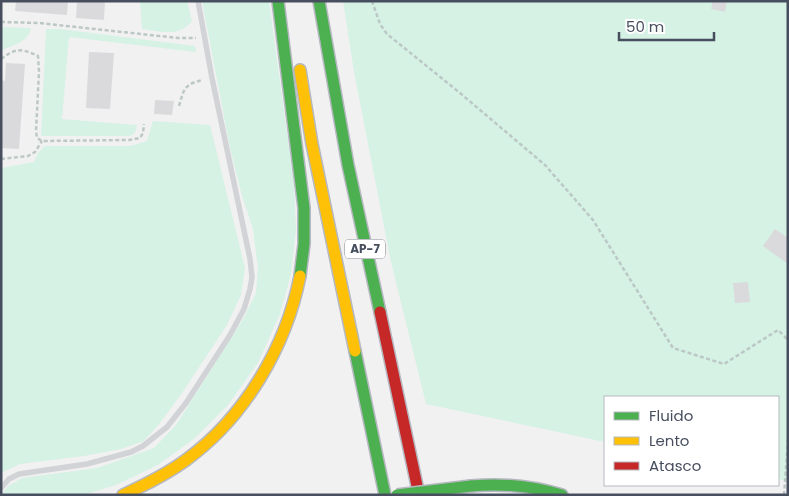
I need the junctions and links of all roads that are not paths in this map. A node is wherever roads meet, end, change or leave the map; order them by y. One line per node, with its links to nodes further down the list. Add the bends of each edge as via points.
1 (198, 1): 7 (lane, via 250,259 252,277 244,309 186,403 153,439 131,452 109,458 19,474)
2 (278, 1): 9 (highway, via 304,208 305,239 291,310 262,376 220,430 168,472)
3 (289, 1): 5 (highway)
4 (319, 1): 12 (highway, AP-7, via 348,165)
5 (293, 30)
6 (298, 58): 10 (highway, AP-7, via 316,163)
7 (1, 488)
8 (471, 492): 11 (highway, bridge); 13 (highway); 14 (highway, via 513,486)
9 (122, 495)
10 (384, 495)
11 (397, 495)
12 (419, 495)
13 (522, 495)
14 (562, 495)

